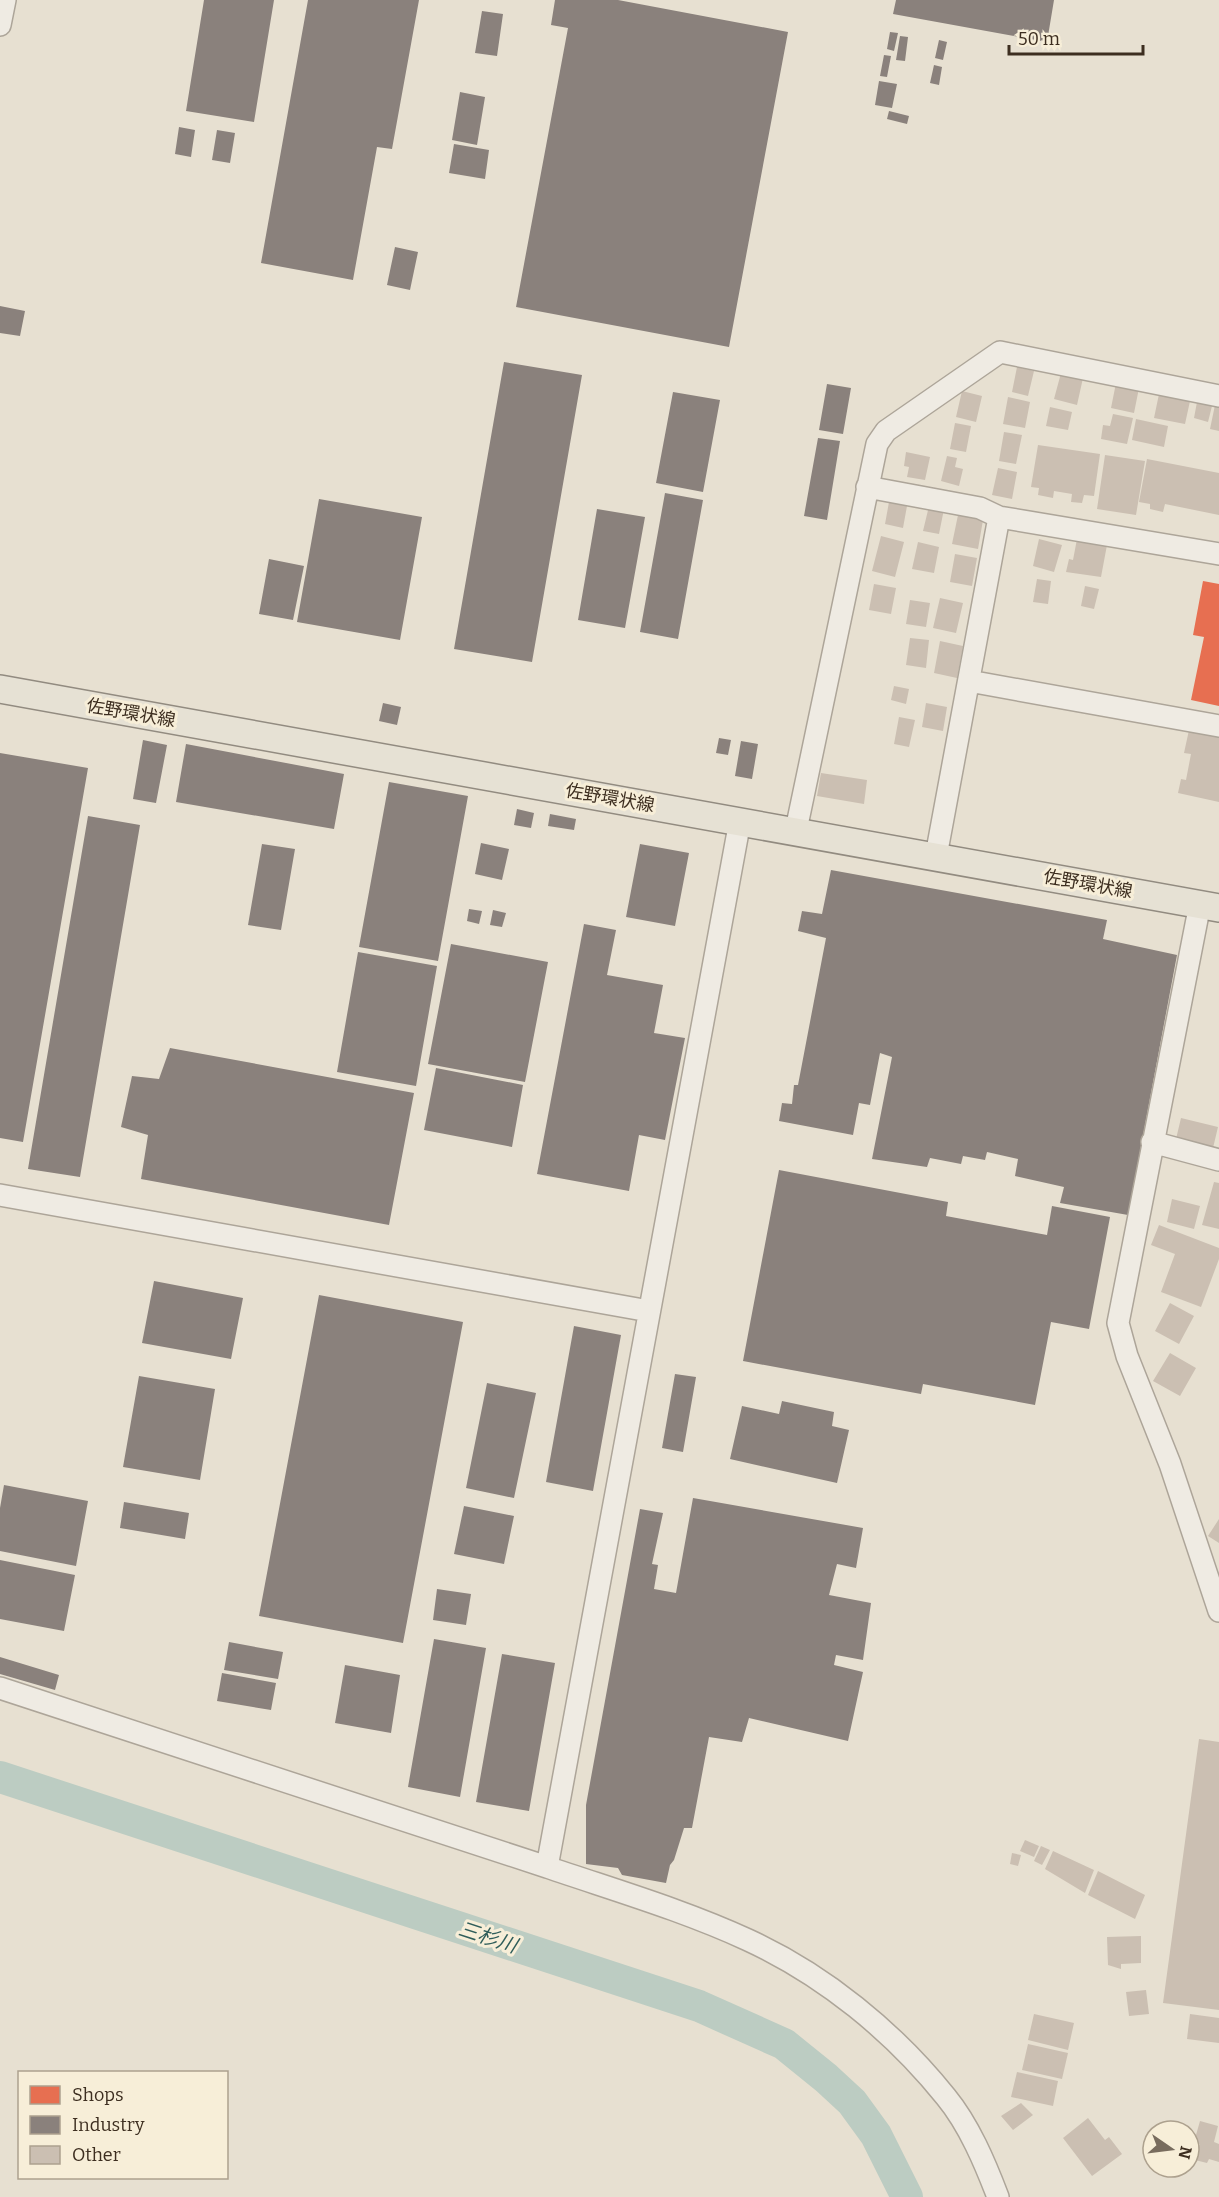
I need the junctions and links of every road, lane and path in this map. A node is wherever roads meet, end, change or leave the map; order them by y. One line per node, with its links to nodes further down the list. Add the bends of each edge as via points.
1 (5, 0): 2 (street)
2 (0, 25)
3 (1219, 396): 4 (street, via 1000,352 886,431 877,444)
4 (867, 487): 5 (street, via 980,508); 11 (street)
5 (999, 517): 6 (street); 7 (street)
6 (1219, 554)
7 (969, 681): 9 (street); 12 (street)
8 (0, 689): 10 (main road, 佐野環状線)
9 (1219, 726)
10 (740, 821): 11 (main road, 佐野環状線); 17 (street)
11 (796, 830): 12 (main road, 佐野環状線)
12 (936, 856): 13 (main road, 佐野環状線)
13 (1209, 906): 14 (street)
14 (1152, 1143): 15 (street); 18 (street, via 1118,1323)
15 (1219, 1160)
16 (0, 1195): 17 (street)
17 (649, 1311): 20 (street)
18 (1219, 1611)
19 (0, 1688): 20 (street)
20 (547, 1867): 21 (street, via 696,1918 749,1941 802,1968 850,2002 897,2043 947,2098 983,2159)
21 (998, 2197)

